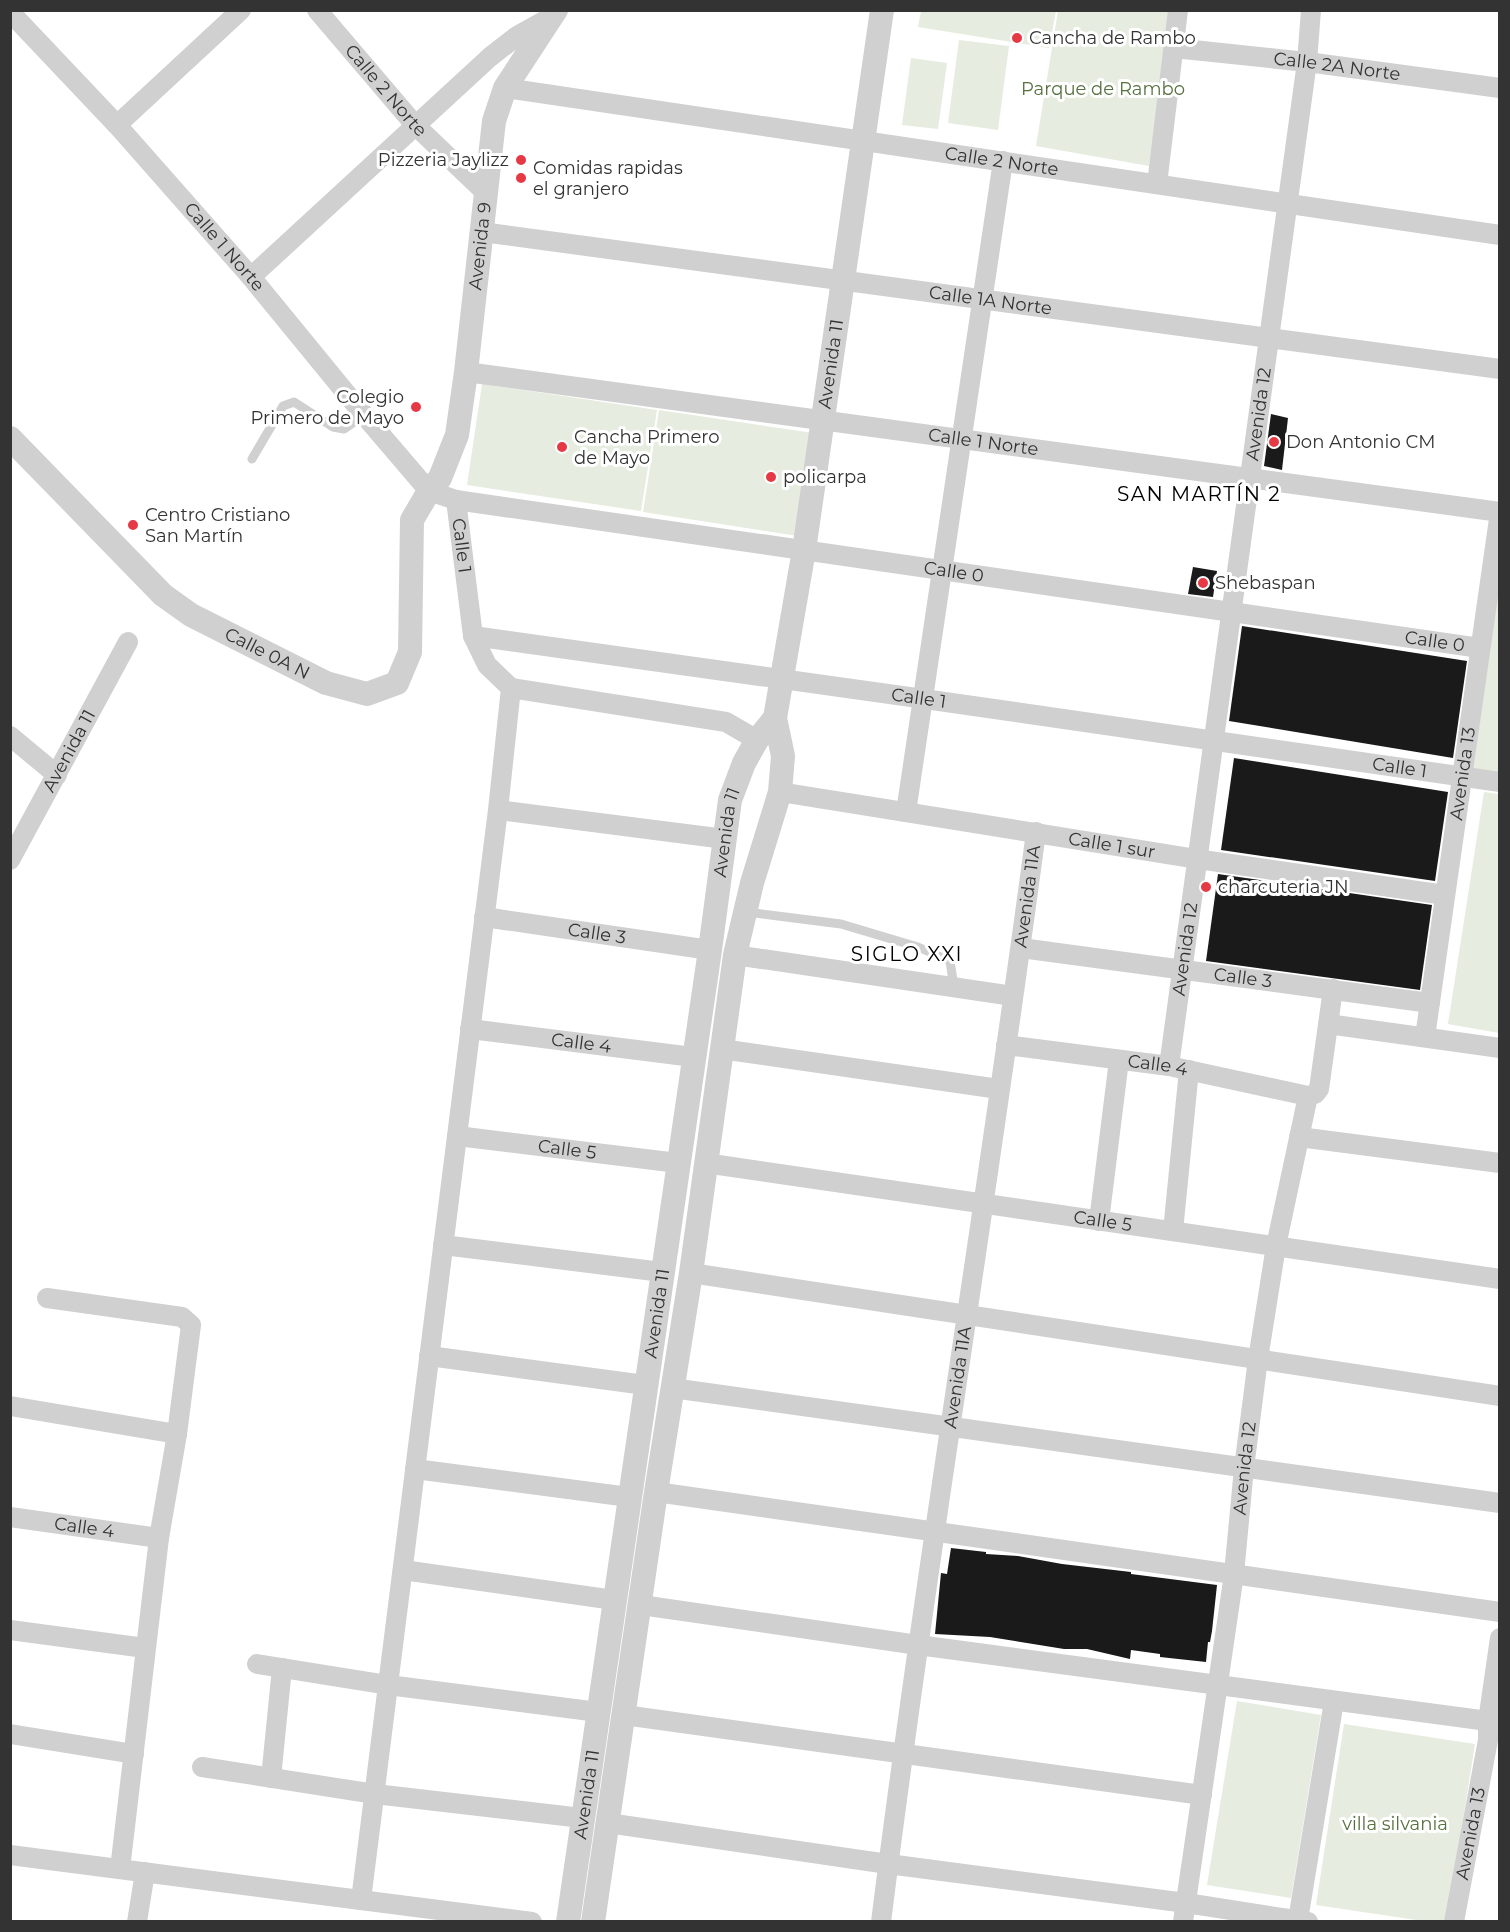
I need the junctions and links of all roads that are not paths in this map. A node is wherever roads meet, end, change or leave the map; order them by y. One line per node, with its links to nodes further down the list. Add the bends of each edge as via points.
1 (241, 10): 12 (street)
2 (317, 10): 13 (street, Calle 2 Norte)
3 (882, 10): 14 (street, Avenida 11)
4 (1178, 10): 8 (street)
5 (1311, 10): 9 (street, Avenida 12)
6 (10, 12): 12 (street, Calle 1 Norte)
7 (554, 13): 10 (street, Avenida 9); 13 (street, via 516,36)
8 (1174, 48): 9 (street, Calle 2A Norte); 16 (street)
9 (1307, 62): 11 (street, Calle 2A Norte); 18 (street, Avenida 12)
10 (505, 88): 14 (street, Calle 2 Norte); 17 (street, Avenida 9, via 494,121)
11 (1500, 88)
12 (117, 125): 21 (street, Calle 1 Norte)
13 (415, 125): 17 (street, Calle 2 Norte); 21 (street)
14 (863, 141): 15 (street, Calle 2 Norte); 22 (street, Avenida 11)
15 (1004, 161): 16 (street, Calle 2 Norte); 23 (street)
16 (1157, 184): 18 (street, Calle 2 Norte)
17 (486, 193): 19 (street, Avenida 9)
18 (1288, 203): 20 (street, Calle 2 Norte); 24 (street, Avenida 12)
19 (483, 232): 22 (street, Calle 1A Norte); 26 (street, Avenida 9)
20 (1500, 235)
21 (251, 277): 27 (street, Calle 1 Norte)
22 (843, 280): 23 (street, Calle 1A Norte); 28 (street, Avenida 11)
23 (983, 299): 24 (street, Calle 1A Norte); 30 (street)
24 (1269, 338): 25 (street, Calle 1A Norte); 32 (street, Avenida 12)
25 (1500, 369)
26 (466, 372): 28 (street, Calle 1 Norte); 33 (street, Avenida 9, via 457,435 440,478)
27 (364, 415): 31 (lane, via 344,429 333,427 294,402 283,406); 33 (street, Calle 1 Norte)
28 (823, 420): 30 (street, Calle 1 Norte); 36 (street, Avenida 11)
29 (10, 438): 33 (street, Calle 0A N, via 164,595 191,615 326,683 367,694 397,683 410,652 412,520)
30 (962, 439): 32 (street, Calle 1 Norte); 37 (street)
31 (252, 459)
32 (1250, 478): 35 (street, Calle 1 Norte); 38 (street, Avenida 12)
33 (429, 490): 34 (street, Calle 0)
34 (456, 500): 36 (street, Calle 0); 39 (street, Calle 1)
35 (1500, 512): 41 (street, Avenida 13)
36 (804, 550): 37 (street, Calle 0); 42 (street, Avenida 11)
37 (942, 570): 38 (street, Calle 0); 44 (street)
38 (1232, 612): 41 (street, Calle 0); 48 (street, Avenida 12)
39 (473, 636): 42 (street, Calle 1); 43 (street, via 487,665)
40 (128, 642): 49 (street, Avenida 11)
41 (1480, 648): 50 (street, Avenida 13)
42 (782, 678): 44 (street, Calle 1); 45 (street, Avenida 11)
43 (511, 688): 47 (street, via 726,722); 53 (street)
44 (923, 700): 48 (street, Calle 1); 54 (street)
45 (775, 718): 47 (street, Avenida 11); 52 (street, Avenida 11, via 783,756)
46 (10, 736): 49 (street)
47 (757, 740): 56 (street, Avenida 11, via 730,800)
48 (1214, 741): 50 (street, Calle 1); 57 (street, Avenida 12)
49 (57, 775): 58 (street, Avenida 11)
50 (1462, 776): 51 (street, Calle 1); 59 (street, Avenida 13)
51 (1500, 782)
52 (780, 792): 54 (street, Calle 1 sur); 60 (street, Avenida 11)
53 (498, 810): 56 (street); 61 (street)
54 (906, 812): 55 (street, Calle 1 sur)
55 (1036, 832): 57 (street, Calle 1 sur); 62 (street, Avenida 11A)
56 (725, 839): 63 (street, Avenida 11)
57 (1197, 859): 59 (street, Calle 1 sur); 65 (street, Avenida 12)
58 (10, 860)
59 (1445, 895): 69 (street, Avenida 13)
60 (745, 912): 64 (street, Avenida 11); 66 (lane, via 841,924 918,947 950,961)
61 (484, 917): 63 (street, Calle 3); 71 (street)
62 (1021, 948): 65 (street, Calle 3); 68 (street, Avenida 11A)
63 (710, 950): 76 (street, Avenida 11)
64 (735, 956): 66 (street); 75 (street, Avenida 11)
65 (1182, 970): 67 (street, Calle 3); 78 (street, Avenida 12)
66 (954, 987): 68 (street)
67 (1334, 989): 69 (street, Calle 3); 70 (street, Avenida 12)
68 (1014, 996): 73 (street, Avenida 11A)
69 (1430, 1003): 72 (street, Avenida 13)
70 (1328, 1024): 72 (street); 81 (street, Avenida 12, via 1319,1089)
71 (470, 1029): 76 (street, Calle 4); 82 (street)
72 (1425, 1037): 74 (street)
73 (1006, 1045): 77 (street, Calle 4); 80 (street, Avenida 11A)
74 (1500, 1048)
75 (721, 1049): 80 (street); 85 (street, Avenida 11)
76 (693, 1057): 84 (street, Avenida 11)
77 (1119, 1060): 78 (street, Calle 4); 88 (street)
78 (1169, 1066): 79 (street, Calle 4)
79 (1189, 1070): 81 (street, Calle 4); 89 (street)
80 (999, 1089): 87 (street, Avenida 11A)
81 (1308, 1096): 83 (street, Avenida 12)
82 (457, 1136): 84 (street, Calle 5); 90 (street)
83 (1299, 1137): 86 (street); 91 (street, Avenida 12)
84 (678, 1163): 92 (street, Avenida 11)
85 (705, 1163): 87 (street, Calle 5); 93 (street, Avenida 11)
86 (1500, 1163)
87 (982, 1203): 88 (street, Calle 5); 96 (street, Avenida 11A)
88 (1099, 1221): 89 (street, Calle 5)
89 (1173, 1231): 91 (street, Calle 5)
90 (443, 1245): 92 (street); 97 (street)
91 (1276, 1246): 94 (street, Calle 5); 98 (street, Avenida 12)
92 (662, 1272): 99 (street, Avenida 11)
93 (691, 1273): 96 (street); 100 (street, Avenida 11)
94 (1500, 1279)
95 (47, 1298): 104 (street, via 182,1317 191,1325)
96 (966, 1315): 98 (street); 103 (street, Avenida 11A)
97 (429, 1356): 99 (street); 105 (street)
98 (1258, 1359): 101 (street); 106 (street, Avenida 12)
99 (645, 1385): 108 (street, Avenida 11)
100 (672, 1388): 103 (street); 107 (street, Avenida 11)
101 (1500, 1396)
102 (10, 1406): 104 (street)
103 (949, 1427): 106 (street); 111 (street, Avenida 11A)
104 (177, 1434): 112 (street)
105 (415, 1468): 108 (street); 113 (street)
106 (1244, 1468): 109 (street); 114 (street, Avenida 12)
107 (656, 1492): 111 (street); 116 (street, Avenida 11)
108 (629, 1497): 115 (street, Avenida 11)
109 (1500, 1503)
110 (10, 1517): 112 (street, Calle 4)
111 (935, 1532): 114 (street); 120 (street, Avenida 11A)
112 (159, 1538): 121 (street)
113 (403, 1570): 115 (street); 124 (street)
114 (1234, 1574): 117 (street); 125 (street, Avenida 12)
115 (614, 1600): 127 (street, Avenida 11)
116 (641, 1605): 120 (street); 128 (street, Avenida 11)
117 (1500, 1612)
118 (10, 1630): 121 (street)
119 (1500, 1638): 130 (street, Avenida 13)
120 (918, 1645): 125 (street); 131 (street, Avenida 11A)
121 (145, 1648): 132 (street)
122 (257, 1664): 123 (street)
123 (282, 1668): 124 (street); 134 (street)
124 (388, 1685): 127 (street); 136 (street)
125 (1218, 1685): 126 (street); 137 (street, Avenida 12)
126 (1334, 1701): 130 (street); 146 (street)
127 (598, 1712): 138 (street, Avenida 11)
128 (624, 1715): 131 (street); 139 (street, Avenida 11)
129 (10, 1734): 132 (street)
130 (1492, 1738): 135 (street, Avenida 13)
131 (903, 1752): 137 (street); 141 (street, Avenida 11A)
132 (134, 1754): 142 (street)
133 (202, 1767): 134 (street)
134 (271, 1778): 136 (street)
135 (1490, 1784): 152 (street, Avenida 13)
136 (375, 1794): 138 (street); 144 (street)
137 (1202, 1795): 145 (street, Avenida 12)
138 (582, 1818): 149 (street, Avenida 11)
139 (608, 1823): 141 (street); 150 (street, Avenida 11)
140 (10, 1855): 142 (street)
141 (888, 1864): 145 (street); 151 (street, Avenida 11A)
142 (120, 1869): 143 (street)
143 (145, 1872): 144 (street); 147 (street)
144 (361, 1900): 148 (street)
145 (1184, 1912): 146 (street)
146 (1303, 1921)
147 (137, 1922)
148 (532, 1922)
149 (567, 1922)
150 (594, 1922)
151 (881, 1922)
152 (1454, 1922)

